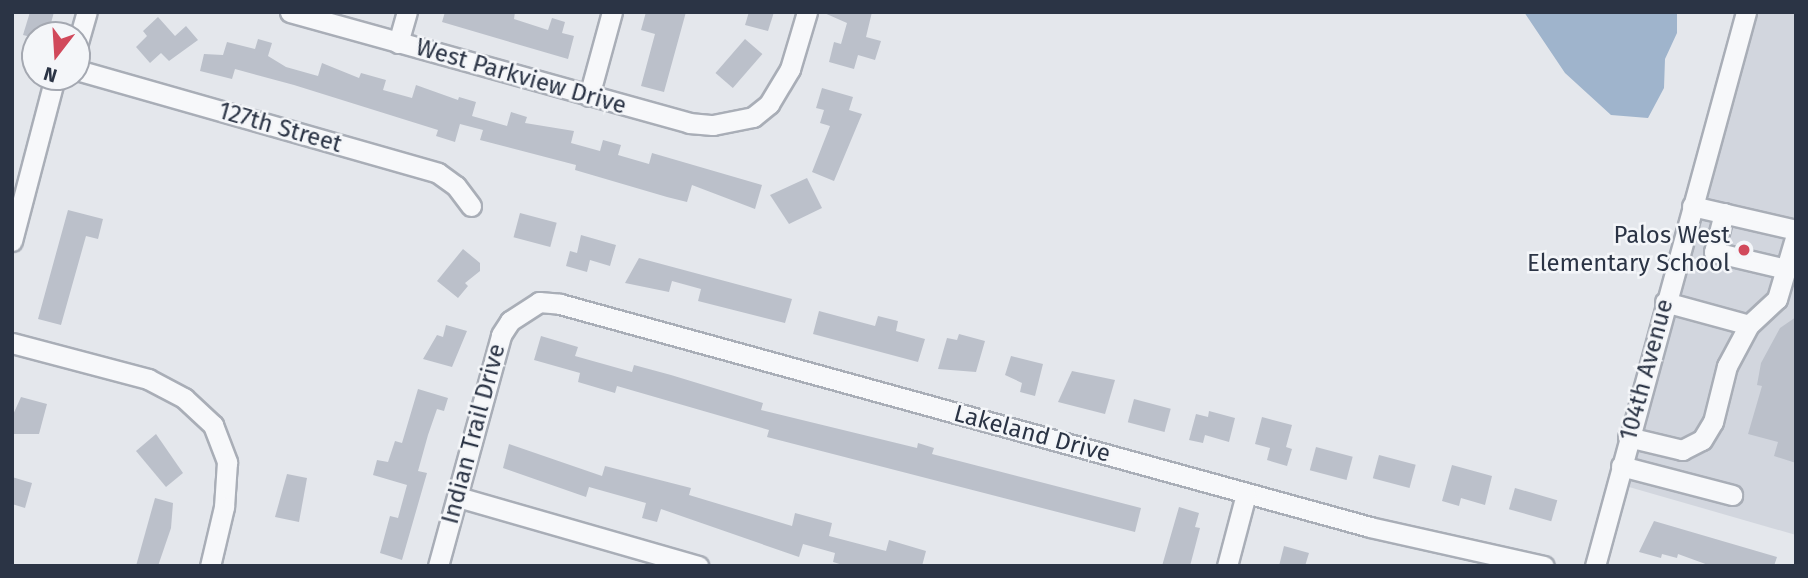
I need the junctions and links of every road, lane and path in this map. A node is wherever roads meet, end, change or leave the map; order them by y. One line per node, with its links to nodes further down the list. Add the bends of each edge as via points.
1 (290, 12): 6 (street, West Parkview Drive)
2 (407, 12): 6 (street)
3 (611, 12): 9 (street)
4 (807, 12): 9 (street, West Parkview Drive, via 786,78 769,104 753,117 713,125 689,123)
5 (1745, 12): 11 (street, 104th Avenue)
6 (398, 43): 9 (street, West Parkview Drive)
7 (91, 74): 10 (street, 127th Street, via 438,173 456,186)
8 (51, 91): 14 (street)
9 (589, 96)
10 (471, 206)
11 (1692, 206): 12 (street); 16 (street, 104th Avenue)
12 (1724, 213): 13 (street); 15 (street, via 1714,252)
13 (1796, 233): 15 (street)
14 (12, 241)
15 (1786, 269): 18 (street, via 1774,304)
16 (1665, 302): 18 (street); 20 (street, 104th Avenue)
17 (523, 310): 22 (street, Lakeland Drive, via 539,302 560,304); 24 (street, Indian Trail Drive, via 501,335)
18 (1749, 325): 20 (street, via 1727,366 1713,422 1702,440 1682,450)
19 (12, 343): 25 (street, via 148,379 184,398 213,425 227,462 224,507)
20 (1629, 437): 21 (street, 104th Avenue)
21 (1621, 466): 23 (street); 30 (street, 104th Avenue)
22 (1246, 494): 28 (street); 29 (street, Lakeland Drive)
23 (1732, 495)
24 (458, 497): 26 (street, Indian Trail Drive); 27 (street)
25 (210, 566)
26 (438, 566)
27 (698, 566)
28 (1227, 566)
29 (1544, 566)
30 (1595, 566)

